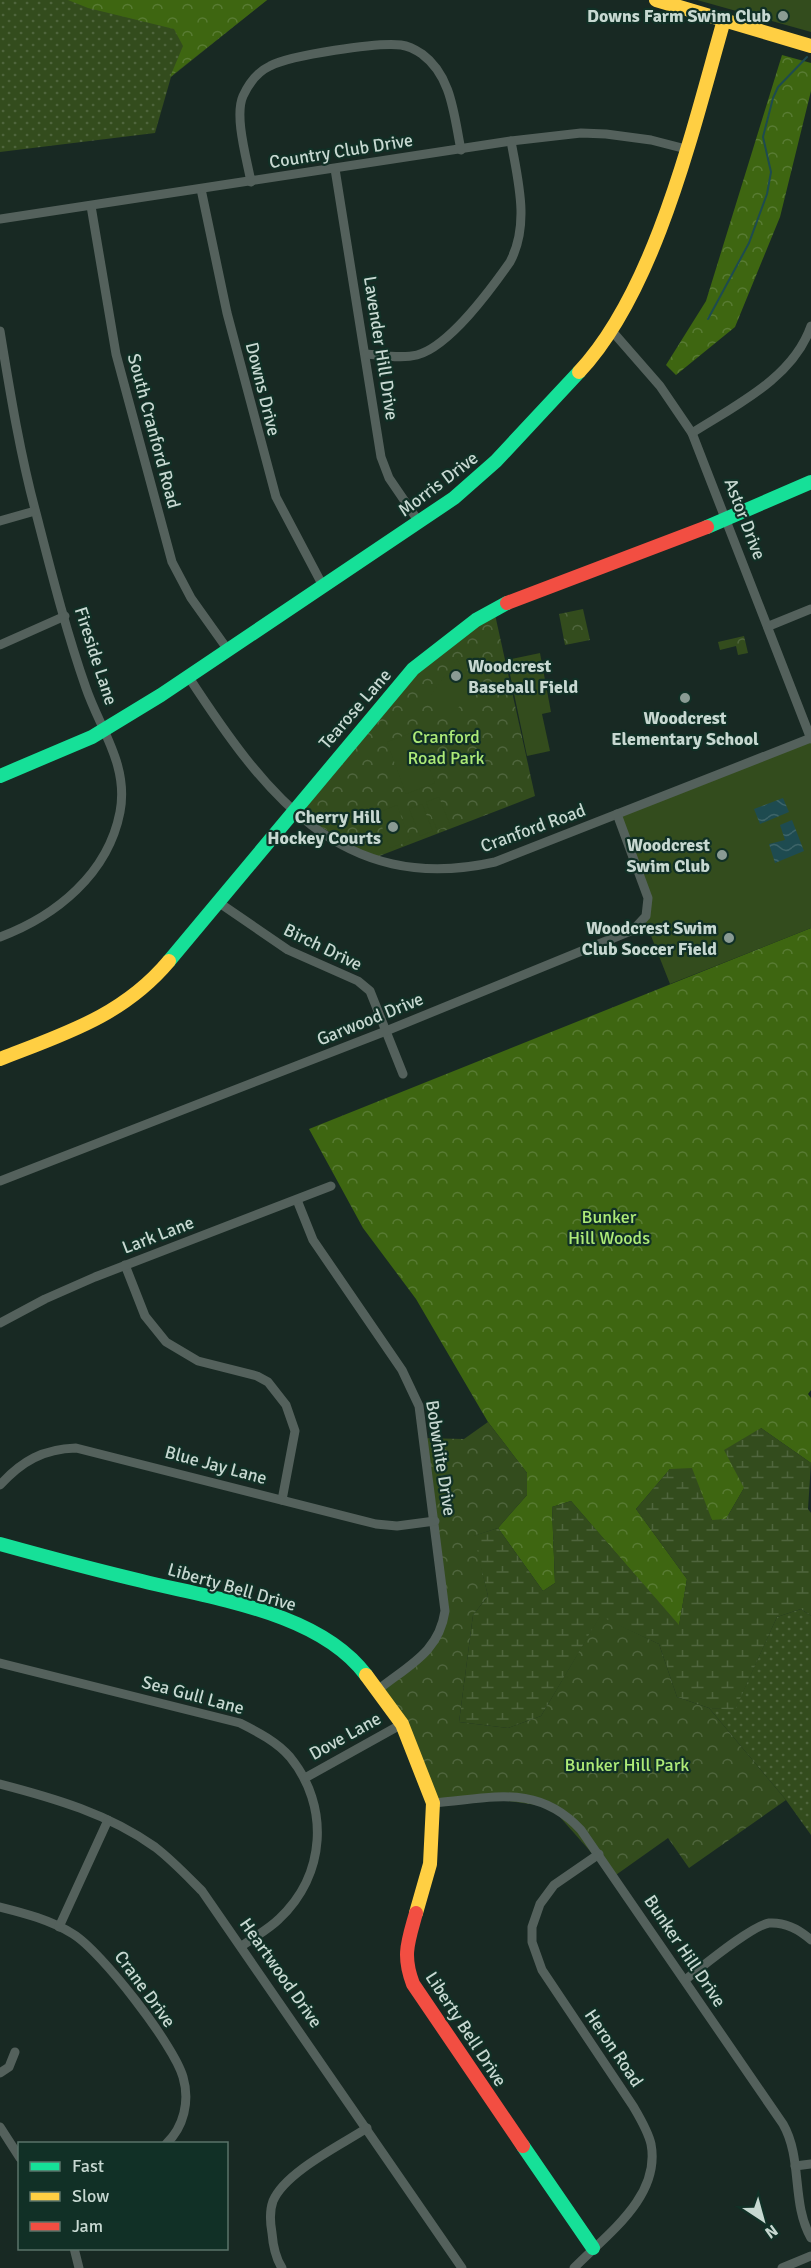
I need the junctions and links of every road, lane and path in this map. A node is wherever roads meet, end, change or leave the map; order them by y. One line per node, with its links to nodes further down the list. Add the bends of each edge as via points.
1 (656, 0): 2 (street)
2 (724, 20): 3 (street); 5 (street, Morris Drive)
3 (811, 46)
4 (511, 141): 5 (street, Country Club Drive, via 606,134); 6 (street, Country Club Drive); 15 (street, via 521,221 510,262 462,321 434,347 404,357)
5 (686, 149): 14 (street, Morris Drive, via 655,235)
6 (461, 150): 7 (street, Country Club Drive); 8 (street, via 445,80 423,55 402,45 389,44 330,52 272,65 253,78 242,98 240,118)
7 (335, 169): 8 (street, Country Club Drive); 15 (street, Lavender Hill Drive)
8 (251, 182): 9 (street, Country Club Drive)
9 (201, 189): 10 (street, Country Club Drive); 22 (street, Downs Drive, via 227,313 276,497)
10 (91, 206): 11 (street, Country Club Drive); 27 (street, South Cranford Road, via 116,354 172,562 191,598)
11 (0, 219)
12 (811, 326): 16 (street, via 801,349 777,376)
13 (0, 331): 18 (street, Fireside Lane)
14 (612, 331): 16 (street, Astor Drive, via 660,386); 21 (street, Morris Drive, via 478,479)
15 (366, 354): 21 (street, Lavender Hill Drive, via 381,458 389,478)
16 (692, 433): 19 (street, Astor Drive)
17 (811, 482): 19 (street, Tearose Lane)
18 (35, 511): 20 (street); 24 (street, Fireside Lane)
19 (727, 520): 25 (street, Astor Drive); 32 (street, Tearose Lane, via 533,591 476,620 413,669)
20 (0, 521)
21 (419, 522): 22 (street, Morris Drive)
22 (323, 586): 27 (street, Morris Drive)
23 (811, 609): 25 (street)
24 (65, 616): 26 (street); 29 (street, Fireside Lane, via 86,688)
25 (769, 627): 30 (street, Astor Drive)
26 (0, 645)
27 (228, 650): 28 (street, Morris Drive)
28 (188, 676): 29 (street, Morris Drive); 32 (street, Cranford Road, via 244,759)
29 (105, 729): 31 (street, Morris Drive); 35 (street, Fireside Lane, via 118,762 120,811 102,859 59,906 39,920)
30 (811, 738): 33 (street, Cranford Road)
31 (0, 776)
32 (292, 810): 33 (street, Cranford Road, via 337,842 395,866 413,869 462,868 495,862); 34 (street, Tearose Lane)
33 (617, 814): 36 (street, Garwood Drive, via 648,898 648,911 640,925)
34 (218, 902): 36 (street, Birch Drive, via 288,950 357,981 370,991); 37 (street, Tearose Lane, via 153,980 110,1012)
35 (0, 937)
36 (386, 1031): 38 (street, Birch Drive); 39 (street, Garwood Drive)
37 (0, 1059)
38 (403, 1074)
39 (0, 1181)
40 (330, 1186): 41 (street, Lark Lane)
41 (297, 1200): 42 (street, Lark Lane); 46 (street, Bobwhite Drive, via 313,1240 402,1370 419,1406)
42 (125, 1265): 43 (street, Lark Lane); 45 (street, via 145,1316 166,1342 198,1361 257,1376 268,1382 286,1405 295,1431)
43 (0, 1323)
44 (0, 1485): 45 (street, Blue Jay Lane, via 32,1457 76,1448)
45 (282, 1500): 46 (street, Blue Jay Lane, via 376,1524 397,1526)
46 (435, 1521): 49 (street, Bobwhite Drive, via 446,1596 441,1634 432,1647)
47 (0, 1544): 49 (street, Liberty Bell Drive, via 292,1621 343,1650)
48 (0, 1663): 51 (street, Sea Gull Lane, via 240,1723 273,1742)
49 (379, 1689): 50 (street, Liberty Bell Drive)
50 (402, 1724): 51 (street, Dove Lane); 53 (street, Liberty Bell Drive)
51 (305, 1778): 59 (street, Sea Gull Lane, via 315,1801 318,1823 313,1867 299,1896 279,1920)
52 (0, 1784): 54 (street, Heartwood Drive)
53 (433, 1803): 55 (street, Bunker Hill Drive, via 497,1796 539,1801 570,1818); 70 (street, Liberty Bell Drive, via 430,1864 407,1940 406,1966 431,2013)
54 (108, 1820): 57 (street); 59 (street, Heartwood Drive, via 169,1859 202,1891)
55 (599, 1854): 60 (street, Bunker Hill Drive); 70 (street, Heron Road, via 549,1891 536,1914 532,1942 542,1970 633,2106 651,2144 650,2173 638,2201)
56 (0, 1907): 57 (street, Crane Drive)
57 (59, 1927): 65 (street, Crane Drive, via 96,1952 179,2068 186,2094 185,2112)
58 (811, 1940): 60 (street, via 784,1924 759,1926)
59 (242, 1946): 64 (street, Heartwood Drive)
60 (685, 1980): 68 (street, Bunker Hill Drive, via 783,2124 794,2147)
61 (15, 2052): 62 (street, via 9,2067)
62 (0, 2073)
63 (0, 2127): 66 (street)
64 (367, 2128): 74 (street, via 295,2175 280,2190 270,2219 274,2250); 75 (street, Heartwood Drive)
65 (168, 2142)
66 (18, 2155)
67 (811, 2164): 68 (street)
68 (795, 2166): 69 (street, Bunker Hill Drive, via 801,2214)
69 (811, 2238)
70 (593, 2248): 76 (street, Heron Road)
71 (74, 2250): 73 (street)
72 (811, 2256): 77 (street)
73 (79, 2268)
74 (282, 2268)
75 (462, 2268)
76 (574, 2268)
77 (783, 2268)

